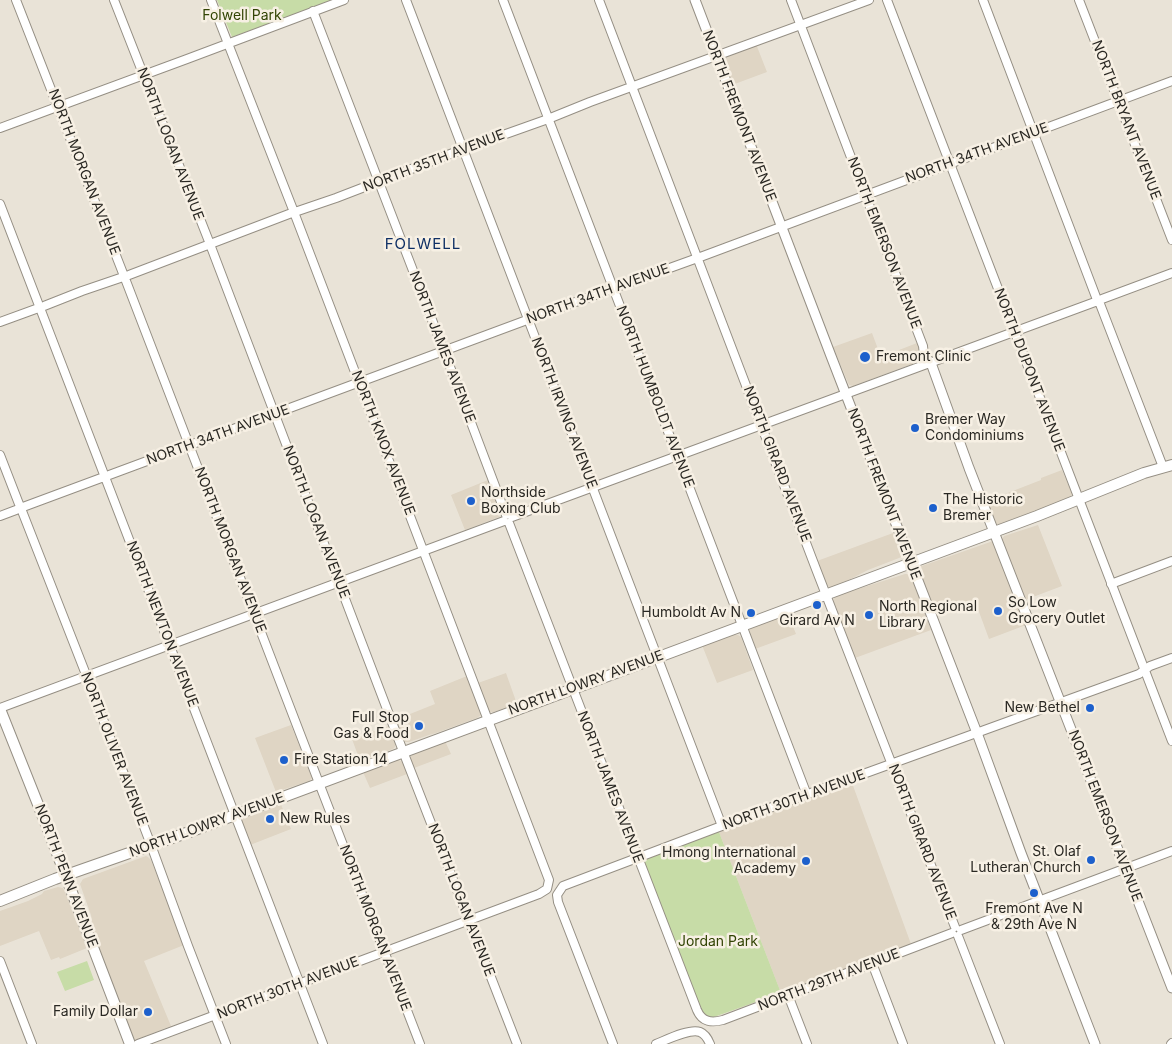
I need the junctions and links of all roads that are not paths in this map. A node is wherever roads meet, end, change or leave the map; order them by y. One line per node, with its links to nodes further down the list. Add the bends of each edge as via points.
1 (16, 0): 22 (street, NORTH MORGAN AVENUE)
2 (114, 0): 18 (street, NORTH LOGAN AVENUE)
3 (211, 0): 16 (street, NORTH KNOX AVENUE)
4 (344, 0): 14 (street)
5 (406, 0): 26 (street, NORTH IRVING AVENUE)
6 (503, 0): 23 (street, NORTH HUMBOLDT AVENUE)
7 (599, 0): 20 (street, NORTH GIRARD AVENUE)
8 (695, 0): 17 (street, NORTH FREMONT AVENUE)
9 (791, 0): 15 (street, NORTH EMERSON AVENUE)
10 (868, 0): 15 (street, NORTH 35TH AVENUE)
11 (887, 0): 27 (street, NORTH DUPONT AVENUE)
12 (983, 0): 25 (street)
13 (1079, 0): 21 (street, NORTH BRYANT AVENUE)
14 (313, 11): 16 (street); 28 (street, NORTH JAMES AVENUE)
15 (800, 25): 17 (street, NORTH 35TH AVENUE); 29 (street, NORTH EMERSON AVENUE)
16 (228, 44): 18 (street); 31 (street, NORTH KNOX AVENUE)
17 (716, 56): 20 (street, NORTH 35TH AVENUE); 32 (street, NORTH FREMONT AVENUE)
18 (143, 75): 22 (street); 34 (street, NORTH LOGAN AVENUE)
19 (1172, 81): 21 (street, NORTH 34TH AVENUE)
20 (632, 87): 23 (street, NORTH 35TH AVENUE); 35 (street, NORTH GIRARD AVENUE)
21 (1118, 101): 25 (street, NORTH 34TH AVENUE); 33 (street, NORTH BRYANT AVENUE)
22 (58, 106): 24 (street); 37 (street, NORTH MORGAN AVENUE)
23 (548, 119): 26 (street, NORTH 35TH AVENUE); 38 (street, NORTH HUMBOLDT AVENUE)
24 (0, 128)
25 (1034, 133): 27 (street, NORTH 34TH AVENUE); 39 (street)
26 (463, 149): 28 (street, NORTH 35TH AVENUE); 41 (street, NORTH IRVING AVENUE)
27 (950, 164): 29 (street, NORTH 34TH AVENUE); 43 (street, NORTH DUPONT AVENUE)
28 (379, 181): 31 (street, NORTH 35TH AVENUE); 44 (street, NORTH JAMES AVENUE)
29 (866, 195): 32 (street, NORTH 34TH AVENUE); 45 (street, NORTH EMERSON AVENUE, via 924,355)
30 (0, 204): 40 (street, NORTH NEWTON AVENUE)
31 (294, 213): 34 (street, NORTH 35TH AVENUE); 46 (street, NORTH KNOX AVENUE)
32 (782, 226): 35 (street, NORTH 34TH AVENUE); 47 (street, NORTH FREMONT AVENUE)
33 (1172, 240)
34 (210, 244): 37 (street, NORTH 35TH AVENUE); 48 (street, NORTH LOGAN AVENUE)
35 (698, 258): 38 (street, NORTH 34TH AVENUE); 49 (street, NORTH GIRARD AVENUE)
36 (1172, 273): 39 (street)
37 (124, 276): 40 (street, NORTH 35TH AVENUE); 50 (street, NORTH MORGAN AVENUE)
38 (613, 289): 41 (street, NORTH 34TH AVENUE); 52 (street, NORTH HUMBOLDT AVENUE)
39 (1098, 300): 43 (street); 53 (street)
40 (40, 308): 42 (street, NORTH 35TH AVENUE); 54 (street, NORTH NEWTON AVENUE)
41 (529, 320): 44 (street, NORTH 34TH AVENUE); 55 (street, NORTH IRVING AVENUE)
42 (0, 322)
43 (1015, 332): 45 (street); 56 (street, NORTH DUPONT AVENUE)
44 (444, 351): 46 (street, NORTH 34TH AVENUE); 59 (street, NORTH JAMES AVENUE)
45 (931, 363): 47 (street); 60 (street, NORTH EMERSON AVENUE)
46 (359, 382): 48 (street, NORTH 34TH AVENUE); 61 (street, NORTH KNOX AVENUE)
47 (845, 394): 49 (street); 63 (street, NORTH FREMONT AVENUE)
48 (275, 414): 50 (street, NORTH 34TH AVENUE); 64 (street, NORTH LOGAN AVENUE)
49 (762, 425): 52 (street); 66 (street, NORTH GIRARD AVENUE)
50 (190, 445): 54 (street, NORTH 34TH AVENUE); 67 (street, NORTH MORGAN AVENUE)
51 (0, 455): 57 (street, NORTH OLIVER AVENUE)
52 (677, 456): 55 (street); 68 (street, NORTH HUMBOLDT AVENUE)
53 (1167, 466): 56 (main road, NORTH LOWRY AVENUE)
54 (105, 477): 57 (street, NORTH 34TH AVENUE); 69 (street, NORTH NEWTON AVENUE)
55 (593, 487): 59 (street); 70 (street, NORTH IRVING AVENUE)
56 (1079, 500): 60 (main road, NORTH LOWRY AVENUE); 65 (street, NORTH DUPONT AVENUE)
57 (20, 508): 58 (street, NORTH 34TH AVENUE); 73 (street, NORTH OLIVER AVENUE)
58 (0, 516)
59 (508, 519): 61 (street); 74 (street, NORTH JAMES AVENUE)
60 (994, 532): 63 (main road, NORTH LOWRY AVENUE); 75 (street, NORTH EMERSON AVENUE)
61 (424, 551): 64 (street); 77 (street, NORTH KNOX AVENUE)
62 (1172, 561): 65 (street)
63 (910, 563): 66 (main road, NORTH LOWRY AVENUE); 78 (street, NORTH FREMONT AVENUE)
64 (339, 582): 67 (street); 80 (street, NORTH LOGAN AVENUE)
65 (1111, 584): 72 (street, NORTH DUPONT AVENUE)
66 (826, 595): 68 (main road, NORTH LOWRY AVENUE); 81 (street, NORTH GIRARD AVENUE)
67 (254, 614): 69 (street); 82 (street, NORTH MORGAN AVENUE)
68 (742, 626): 70 (main road, NORTH LOWRY AVENUE); 83 (street, NORTH HUMBOLDT AVENUE)
69 (170, 645): 73 (street); 84 (street, NORTH NEWTON AVENUE)
70 (657, 657): 74 (main road, NORTH LOWRY AVENUE); 85 (street, NORTH IRVING AVENUE)
71 (1172, 658): 72 (street, NORTH 30TH AVENUE)
72 (1145, 670): 75 (street, NORTH 30TH AVENUE); 79 (street, NORTH DUPONT AVENUE)
73 (86, 677): 76 (street); 86 (street, NORTH OLIVER AVENUE)
74 (572, 688): 77 (main road, NORTH LOWRY AVENUE); 88 (street, NORTH JAMES AVENUE)
75 (1061, 702): 78 (street, NORTH 30TH AVENUE); 89 (street, NORTH EMERSON AVENUE)
76 (0, 708): 90 (main road, NORTH PENN AVENUE)
77 (488, 720): 80 (main road, NORTH LOWRY AVENUE); 91 (street, NORTH KNOX AVENUE, via 548,876)
78 (977, 733): 81 (street, NORTH 30TH AVENUE); 92 (street, NORTH FREMONT AVENUE)
79 (1172, 741)
80 (403, 752): 82 (main road, NORTH LOWRY AVENUE); 94 (street, NORTH LOGAN AVENUE)
81 (892, 764): 83 (street, NORTH 30TH AVENUE); 95 (street, NORTH GIRARD AVENUE)
82 (319, 784): 84 (main road, NORTH LOWRY AVENUE); 96 (street, NORTH MORGAN AVENUE)
83 (807, 795): 85 (street, NORTH 30TH AVENUE)
84 (235, 814): 86 (main road, NORTH LOWRY AVENUE); 99 (street, NORTH NEWTON AVENUE)
85 (722, 826): 88 (street, NORTH 30TH AVENUE)
86 (151, 845): 90 (main road, NORTH LOWRY AVENUE); 102 (street, NORTH OLIVER AVENUE)
87 (1172, 851): 89 (street, NORTH 29TH AVENUE)
88 (637, 857): 103 (street, NORTH JAMES AVENUE, via 697,1010); 111 (street, NORTH 30TH AVENUE, via 565,884 557,897)
89 (1126, 868): 92 (street, NORTH 29TH AVENUE); 100 (street, NORTH EMERSON AVENUE)
90 (66, 875): 93 (main road, NORTH LOWRY AVENUE); 105 (main road, NORTH PENN AVENUE)
91 (548, 886): 94 (street, NORTH 30TH AVENUE, via 539,894)
92 (1039, 900): 95 (street, NORTH 29TH AVENUE); 117 (street, NORTH FREMONT AVENUE)
93 (0, 901)
94 (469, 920): 96 (street, NORTH 30TH AVENUE); 110 (street, NORTH LOGAN AVENUE)
95 (956, 932): 98 (street, NORTH 29TH AVENUE); 116 (street, NORTH GIRARD AVENUE)
96 (384, 952): 99 (street, NORTH 30TH AVENUE); 109 (street, NORTH MORGAN AVENUE)
97 (0, 961): 104 (street)
98 (872, 963): 101 (street, NORTH 29TH AVENUE); 115 (street)
99 (300, 984): 102 (street, NORTH 30TH AVENUE); 108 (street, NORTH NEWTON AVENUE)
100 (1172, 988)
101 (788, 995): 103 (street, NORTH 29TH AVENUE, via 722,1020); 114 (street)
102 (215, 1015): 106 (street, NORTH 30TH AVENUE); 107 (street, NORTH OLIVER AVENUE)
103 (706, 1021)
104 (32, 1044)
105 (130, 1044)
106 (138, 1044)
107 (226, 1044)
108 (323, 1044)
109 (420, 1044)
110 (517, 1044)
111 (613, 1044)
112 (656, 1044): 113 (street, via 696,1031 706,1036)
113 (710, 1044)
114 (807, 1044)
115 (903, 1044)
116 (1000, 1044)
117 (1095, 1044)

